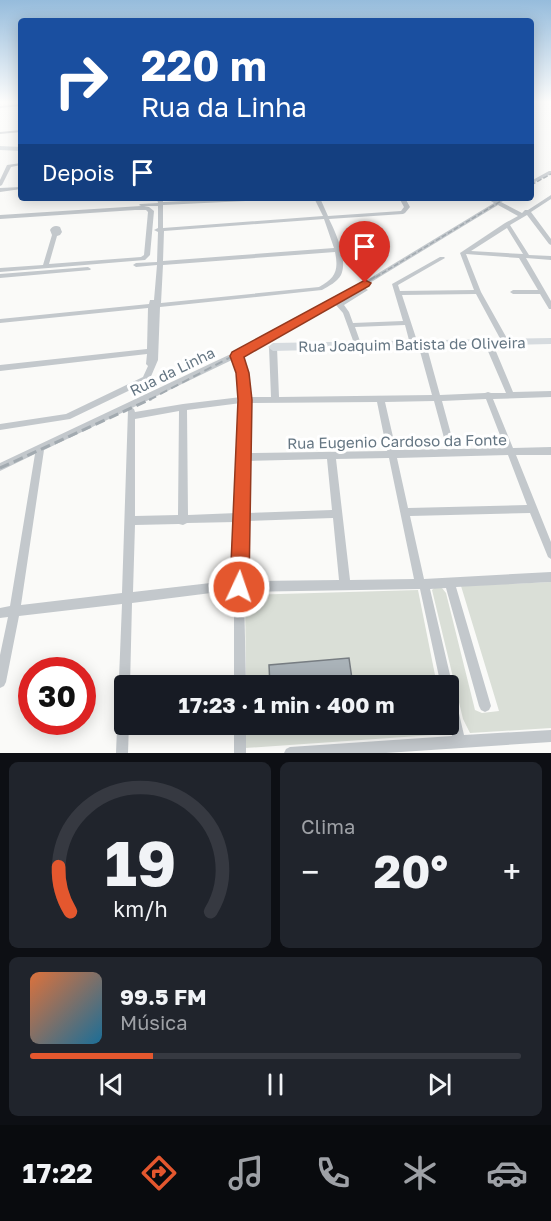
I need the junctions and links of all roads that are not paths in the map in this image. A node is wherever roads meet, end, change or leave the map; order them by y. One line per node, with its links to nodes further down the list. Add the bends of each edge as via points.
1 (0, 148): 2 (street)
2 (18, 149)
3 (18, 164): 6 (street, via 9,166)
4 (551, 172): 5 (street)
5 (534, 181)
6 (0, 185)
7 (18, 189): 8 (street)
8 (0, 190)
9 (549, 200): 14 (street)
10 (159, 201): 15 (street); 18 (street)
11 (318, 201): 16 (street)
12 (404, 201): 16 (street, via 407,207 403,212)
13 (497, 202): 14 (street); 35 (street, Rua da Linha)
14 (524, 213): 17 (street); 20 (street)
15 (0, 215): 27 (street, via 150,210 147,255 143,259)
16 (326, 218): 18 (street); 21 (street)
17 (507, 224): 22 (street); 23 (street)
18 (158, 230): 26 (street)
19 (55, 234): 27 (street)
20 (551, 243)
21 (337, 250): 26 (street); 36 (street, via 339,272 321,289)
22 (465, 252): 23 (street); 31 (street)
23 (525, 257): 25 (street); 33 (street)
24 (442, 258): 34 (street, via 396,282)
25 (551, 258)
26 (157, 263): 29 (street); 36 (street)
27 (46, 266): 28 (street)
28 (0, 270)
29 (0, 276)
30 (365, 290): 35 (street)
31 (478, 292): 34 (street); 43 (street)
32 (513, 292): 33 (street)
33 (543, 292): 37 (street)
34 (398, 293): 39 (street)
35 (339, 302): 40 (street); 48 (street, Rua da Linha)
36 (154, 306): 38 (street); 47 (street)
37 (551, 307)
38 (0, 321)
39 (406, 323): 40 (street); 45 (street)
40 (351, 325): 44 (street)
41 (551, 341): 43 (street, Rua Joaquim Batista de Oliveira)
42 (489, 342): 43 (street, Rua Joaquim Batista de Oliveira); 45 (street, Rua Joaquim Batista de Oliveira); 51 (street)
43 (506, 342)
44 (357, 344): 45 (street, Rua Joaquim Batista de Oliveira); 46 (street, Rua Joaquim Batista de Oliveira)
45 (418, 344): 54 (street)
46 (273, 347): 55 (street)
47 (152, 351): 49 (street); 59 (street, via 146,379 67,417)
48 (236, 356): 56 (street, via 243,373); 58 (street, Rua da Linha)
49 (0, 368)
50 (551, 393): 51 (street)
51 (510, 394): 52 (street)
52 (488, 396): 54 (street); 63 (street)
53 (380, 398): 54 (street); 55 (street); 64 (street)
54 (436, 398): 62 (street)
55 (275, 399): 56 (street)
56 (245, 400): 57 (street); 65 (street)
57 (183, 407): 58 (street); 73 (street)
58 (132, 412): 60 (street, Rua da Linha); 72 (street)
59 (0, 427)
60 (40, 450): 67 (street, Rua da Linha); 81 (street)
61 (551, 451): 63 (street, Rua Eugenio Cardoso da Fonte)
62 (452, 453): 63 (street, Rua Eugenio Cardoso da Fonte); 64 (street, Rua Eugenio Cardoso da Fonte)
63 (511, 453): 68 (street)
64 (391, 456): 66 (street, Rua Eugenio Cardoso da Fonte); 69 (street)
65 (244, 457): 66 (street, Rua Eugenio Cardoso da Fonte); 71 (street)
66 (331, 457): 70 (street)
67 (0, 467)
68 (533, 509): 69 (street); 74 (street)
69 (404, 512): 77 (street)
70 (338, 514): 71 (street); 78 (street)
71 (243, 516): 73 (street); 79 (street)
72 (130, 521): 73 (street); 80 (street)
73 (183, 521)
74 (551, 555)
75 (551, 577): 76 (street)
76 (448, 582): 77 (street); 86 (street)
77 (422, 584): 78 (street); 84 (street)
78 (345, 585): 79 (street)
79 (239, 587): 80 (street); 83 (street)
80 (126, 597): 81 (street); 92 (street)
81 (15, 611): 82 (street); 85 (street)
82 (0, 613)
83 (240, 675)
84 (444, 675)
85 (0, 682)
86 (485, 706)
87 (240, 735): 93 (street)
88 (458, 735): 90 (street)
89 (551, 736): 90 (street)
90 (459, 741): 91 (street)
91 (377, 750): 94 (street)
92 (122, 753)
93 (240, 753)
94 (290, 753)

